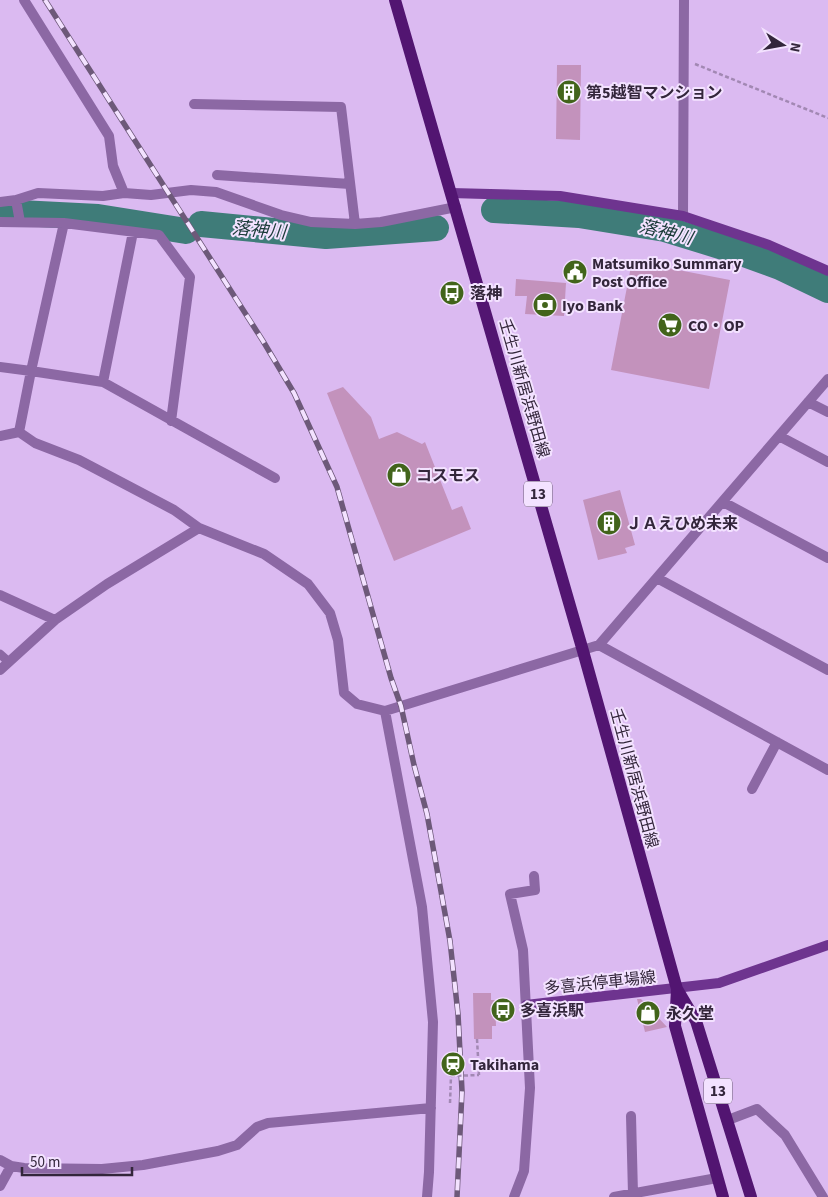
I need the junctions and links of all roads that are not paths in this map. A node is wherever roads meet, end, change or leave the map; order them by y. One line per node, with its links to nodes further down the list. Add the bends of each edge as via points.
1 (24, 0): 7 (street, via 109,136 113,166)
2 (395, 0): 8 (main road, 壬生川新居浜野田線 / 13)
3 (684, 0): 12 (street)
4 (194, 104): 6 (street, via 341,108)
5 (217, 176): 6 (street)
6 (350, 184): 16 (street)
7 (124, 193): 9 (street, via 103,196 38,193); 16 (street, via 151,196 191,190 216,192 296,219)
8 (452, 193): 11 (main road, 壬生川新居浜野田線 / 13); 12 (street, via 560,196)
9 (16, 200): 10 (street); 14 (street)
10 (0, 202)
11 (456, 207): 16 (street); 38 (main road, 壬生川新居浜野田線 / 13)
12 (683, 216): 18 (street, via 769,245)
13 (0, 222): 14 (street)
14 (20, 222): 15 (street)
15 (64, 223): 17 (street); 20 (street)
16 (355, 224)
17 (133, 232): 22 (street); 25 (street, via 159,236 190,277)
18 (828, 272)
19 (0, 367): 20 (street)
20 (31, 371): 22 (street); 26 (street)
21 (828, 379): 23 (street)
22 (103, 382): 25 (street)
23 (808, 402): 24 (street); 28 (street)
24 (828, 412)
25 (171, 421): 30 (street)
26 (19, 432): 27 (street); 32 (street, via 35,443 79,460 174,510)
27 (0, 436)
28 (779, 436): 29 (street); 31 (street)
29 (828, 462)
30 (276, 478)
31 (723, 502): 33 (street); 34 (street)
32 (199, 528): 36 (street); 43 (street, via 264,554 308,584 330,613 338,640 344,693 357,704)
33 (828, 558)
34 (657, 578): 37 (street); 42 (street)
35 (0, 595): 36 (street)
36 (55, 620): 40 (street)
37 (599, 645): 38 (street); 44 (street)
38 (583, 651): 43 (street); 49 (main road, 壬生川新居浜野田線 / 13)
39 (0, 654): 40 (lane)
40 (9, 662): 41 (street)
41 (0, 670)
42 (828, 670)
43 (385, 711): 51 (street, via 422,907 433,1022)
44 (777, 742): 45 (street); 46 (street)
45 (828, 770)
46 (752, 789)
47 (534, 876): 50 (street, via 535,890 510,894 523,950)
48 (828, 945): 49 (street, 多喜浜停車場線, via 719,983)
49 (676, 989): 50 (street, 多喜浜停車場線); 53 (main road, 壬生川新居浜野田線 / 13, via 696,1022); 56 (main road, 壬生川新居浜野田線 / 13, via 675,1026)
50 (526, 1005): 61 (street, via 530,1088 524,1171)
51 (431, 1108): 55 (street, via 268,1123 257,1127 237,1145 143,1165 102,1169); 60 (street)
52 (631, 1116): 58 (street)
53 (728, 1120): 64 (main road, 壬生川新居浜野田線 / 13); 65 (street, via 757,1109 785,1136)
54 (0, 1160): 55 (street)
55 (11, 1166): 57 (street)
56 (717, 1178): 59 (street); 63 (main road, 壬生川新居浜野田線 / 13)
57 (0, 1186)
58 (633, 1194): 59 (street); 62 (street)
59 (647, 1194)
60 (427, 1197)
61 (514, 1197)
62 (614, 1197)
63 (723, 1197)
64 (750, 1197)
65 (823, 1197)

